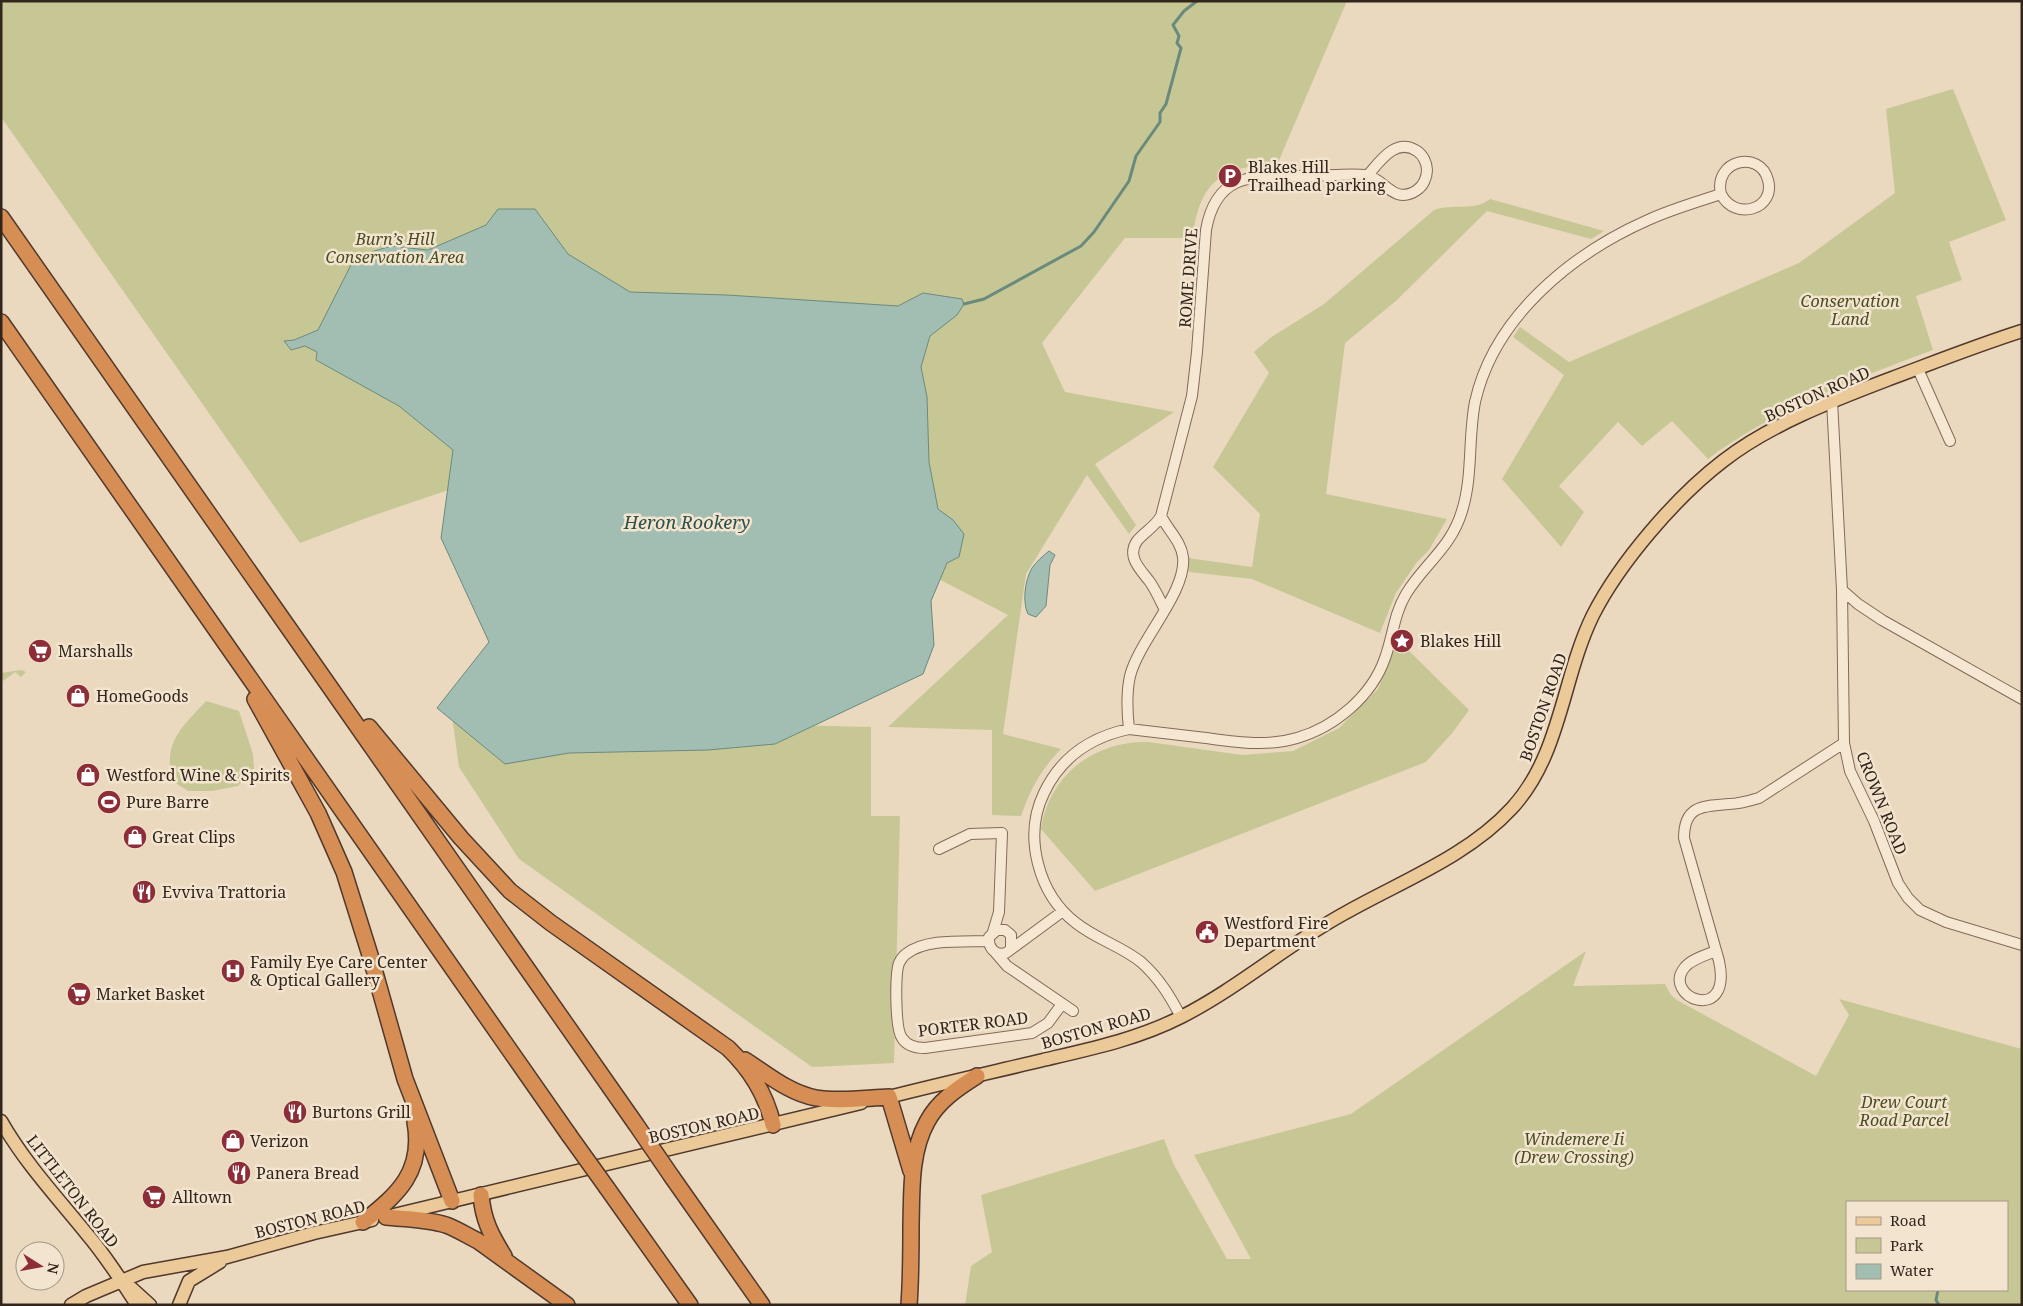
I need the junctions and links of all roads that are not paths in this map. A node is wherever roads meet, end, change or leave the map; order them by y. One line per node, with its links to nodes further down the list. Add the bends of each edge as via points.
1 (1368, 175): 1 (street, via 1387,154 1400,147 1408,147 1421,155 1427,169 1419,189 1406,194 1392,192); 9 (street, ROME DRIVE, via 1250,177 1231,185 1215,200 1206,230 1192,396)
2 (1721, 194): 2 (street, via 1735,208 1752,209 1767,195 1768,179 1755,164 1737,163 1722,175); 15 (street, via 1662,213 1616,236 1558,276 1510,326 1493,354 1476,402 1462,513 1443,549 1407,592 1395,618 1379,672 1354,705 1307,735 1266,744)
3 (1, 217): 13 (highway)
4 (1, 322): 12 (highway)
5 (2022, 331): 6 (main road, BOSTON ROAD)
6 (1918, 369): 7 (main road, BOSTON ROAD); 8 (street)
7 (1832, 401): 10 (street, CROWN ROAD); 30 (main road, BOSTON ROAD, via 1724,460 1680,498 1654,529 1619,574 1593,615 1541,765 1527,790 1504,816 1454,854 1321,926)
8 (1950, 440)
9 (1161, 516): 11 (street, via 1180,546 1183,557 1179,579); 11 (street, ROME DRIVE, via 1152,530 1139,539 1133,552 1134,560)
10 (1842, 590): 14 (street, via 1882,620); 16 (street, CROWN ROAD)
11 (1164, 610): 15 (street, via 1130,674 1126,699)
12 (228, 646): 33 (highway, via 268,726 318,813 344,872); 50 (highway, bridge)
13 (320, 671): 31 (highway, via 510,891); 51 (highway, bridge)
14 (2022, 699)
15 (1129, 729): 18 (street, via 1101,737 1069,758 1052,778 1042,797 1035,831 1038,865 1046,887)
16 (1844, 743): 23 (street, CROWN ROAD, via 1850,771 1898,883 1908,898 1920,910 1946,922); 25 (street, via 1759,798 1701,807 1691,813 1684,828 1684,838)
17 (939, 848): 19 (street, via 970,834 1002,833)
18 (1062, 911): 20 (street); 30 (street, via 1086,931 1131,955 1150,970 1167,990)
19 (999, 912): 21 (street); 22 (street)
20 (1037, 929): 21 (street); 24 (street)
21 (1007, 931): 22 (street); 24 (street, via 1012,939)
22 (991, 936): 26 (street, via 990,947); 28 (street, PORTER ROAD, via 935,943 913,949 902,957 898,970 897,1027 906,1043 926,1048 1032,1033 1048,1023)
23 (2022, 945)
24 (1010, 949): 26 (street, via 1002,954); 27 (street, via 1014,965)
25 (1716, 950): 25 (street, via 1722,978 1718,991 1708,999 1691,998 1681,985 1682,972 1691,962)
26 (995, 952): 27 (street, via 1002,962)
27 (1021, 974): 28 (street)
28 (1062, 1004): 29 (street)
29 (1073, 1012)
30 (1182, 1017): 32 (main road, BOSTON ROAD, via 1129,1039)
31 (733, 1053): 34 (highway, via 776,1081 815,1098 839,1100); 36 (highway, via 758,1083)
32 (977, 1076): 34 (main road, BOSTON ROAD); 37 (highway, via 943,1101 927,1121)
33 (410, 1094): 39 (highway); 41 (highway, via 417,1145 408,1179)
34 (889, 1096): 36 (main road, BOSTON ROAD); 37 (highway)
35 (1, 1121): 44 (main road, LITTLETON ROAD, via 34,1171)
36 (772, 1125): 38 (main road, BOSTON ROAD)
37 (912, 1175): 52 (highway)
38 (481, 1195): 39 (main road, BOSTON ROAD); 43 (highway, via 482,1213 488,1228)
39 (452, 1202): 40 (main road, BOSTON ROAD)
40 (386, 1217): 41 (main road, BOSTON ROAD); 43 (highway, via 446,1225 478,1241)
41 (363, 1222): 42 (main road, BOSTON ROAD)
42 (227, 1257): 44 (main road, BOSTON ROAD, via 143,1272); 48 (main road, via 189,1281)
43 (509, 1264): 49 (highway)
44 (122, 1280): 45 (main road, BOSTON ROAD); 46 (main road, LITTLETON ROAD); 47 (main road, LITTLETON ROAD)
45 (71, 1305)
46 (137, 1305)
47 (150, 1305)
48 (178, 1305)
49 (567, 1305)
50 (690, 1305)
51 (762, 1305)
52 (909, 1305)

